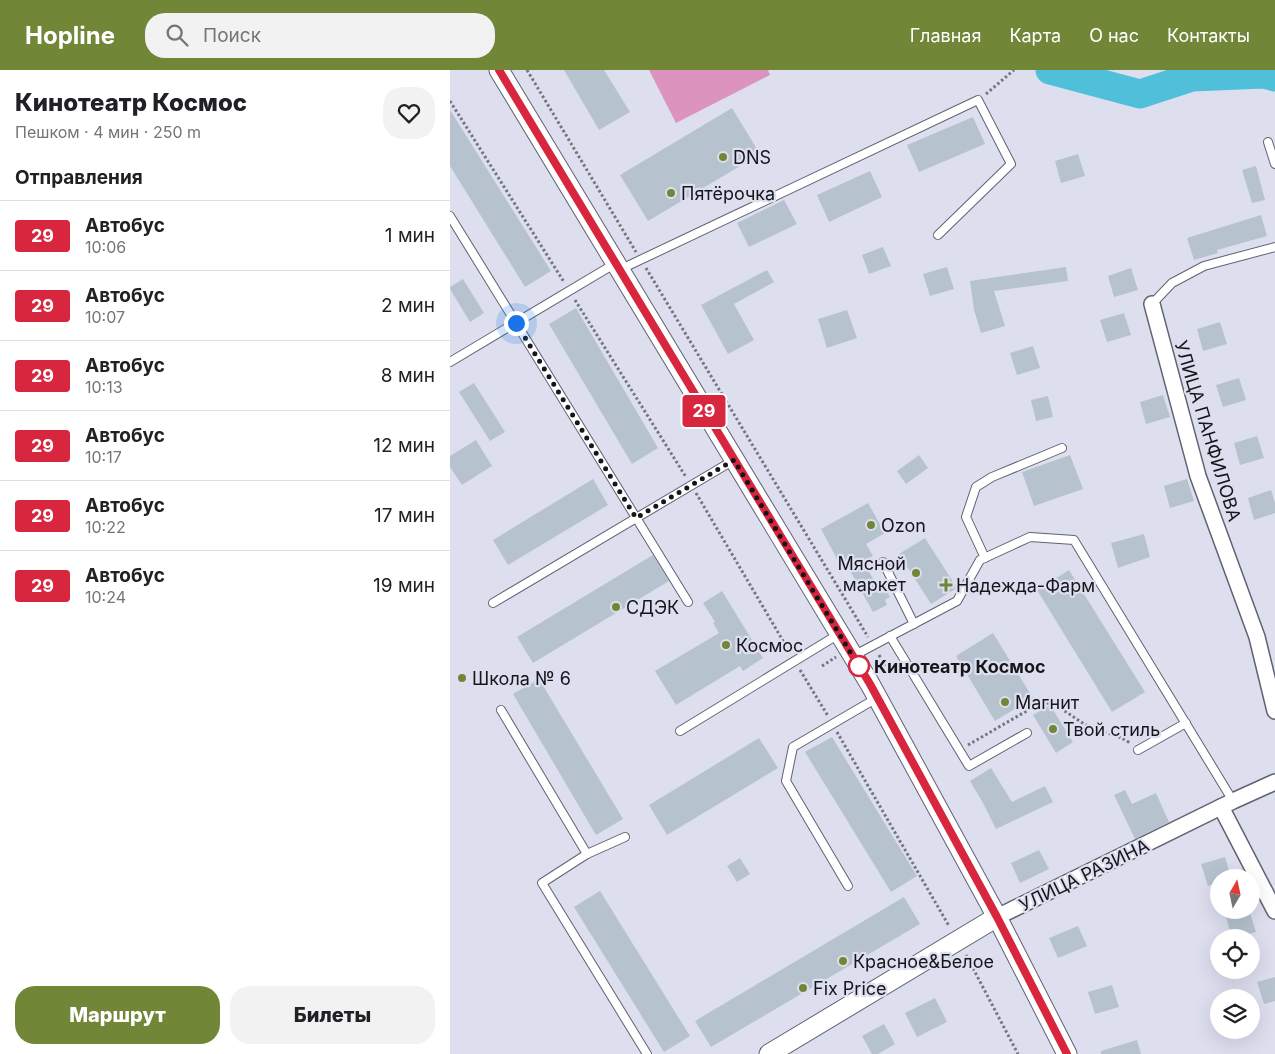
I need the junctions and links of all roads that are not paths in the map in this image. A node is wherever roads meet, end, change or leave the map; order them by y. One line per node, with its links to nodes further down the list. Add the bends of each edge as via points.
1 (499, 70): 7 (street)
2 (1268, 142): 3 (lane)
3 (1275, 164)
4 (450, 216): 9 (lane)
5 (938, 235): 7 (lane, via 1011,164 978,100 641,259)
6 (1275, 247): 8 (lane, via 1204,266 1172,283)
7 (617, 266): 9 (lane); 12 (street)
8 (1152, 304): 24 (street, УЛИЦА ПАНФИЛОВА, via 1198,476 1257,637)
9 (516, 323): 10 (lane); 13 (lane)
10 (450, 362)
11 (1062, 448): 14 (lane, via 976,487 966,517)
12 (734, 460): 13 (lane); 19 (street)
13 (636, 518): 16 (lane); 17 (lane)
14 (985, 558): 18 (lane, via 980,560 957,601); 25 (lane, via 1030,537 1074,540)
15 (883, 562): 18 (lane)
16 (688, 602)
17 (494, 603)
18 (914, 624): 20 (lane)
19 (839, 634): 21 (street); 26 (lane)
20 (890, 636): 21 (lane); 27 (lane, via 969,766)
21 (852, 656): 22 (street)
22 (877, 698): 33 (lane, via 793,747 786,782); 35 (street)
23 (501, 710): 32 (lane)
24 (1275, 711)
25 (1186, 724): 28 (lane); 30 (lane)
26 (680, 731)
27 (1027, 733)
28 (1138, 750)
29 (1275, 782): 30 (street, УЛИЦА РАЗИНА)
30 (1227, 804): 34 (street); 35 (street, УЛИЦА РАЗИНА)
31 (624, 837): 32 (lane)
32 (586, 854): 36 (lane, via 542,883)
33 (848, 886)
34 (1275, 911)
35 (997, 917): 37 (street, УЛИЦА РАЗИНА); 38 (street)
36 (647, 1054)
37 (770, 1054)
38 (1067, 1054)

